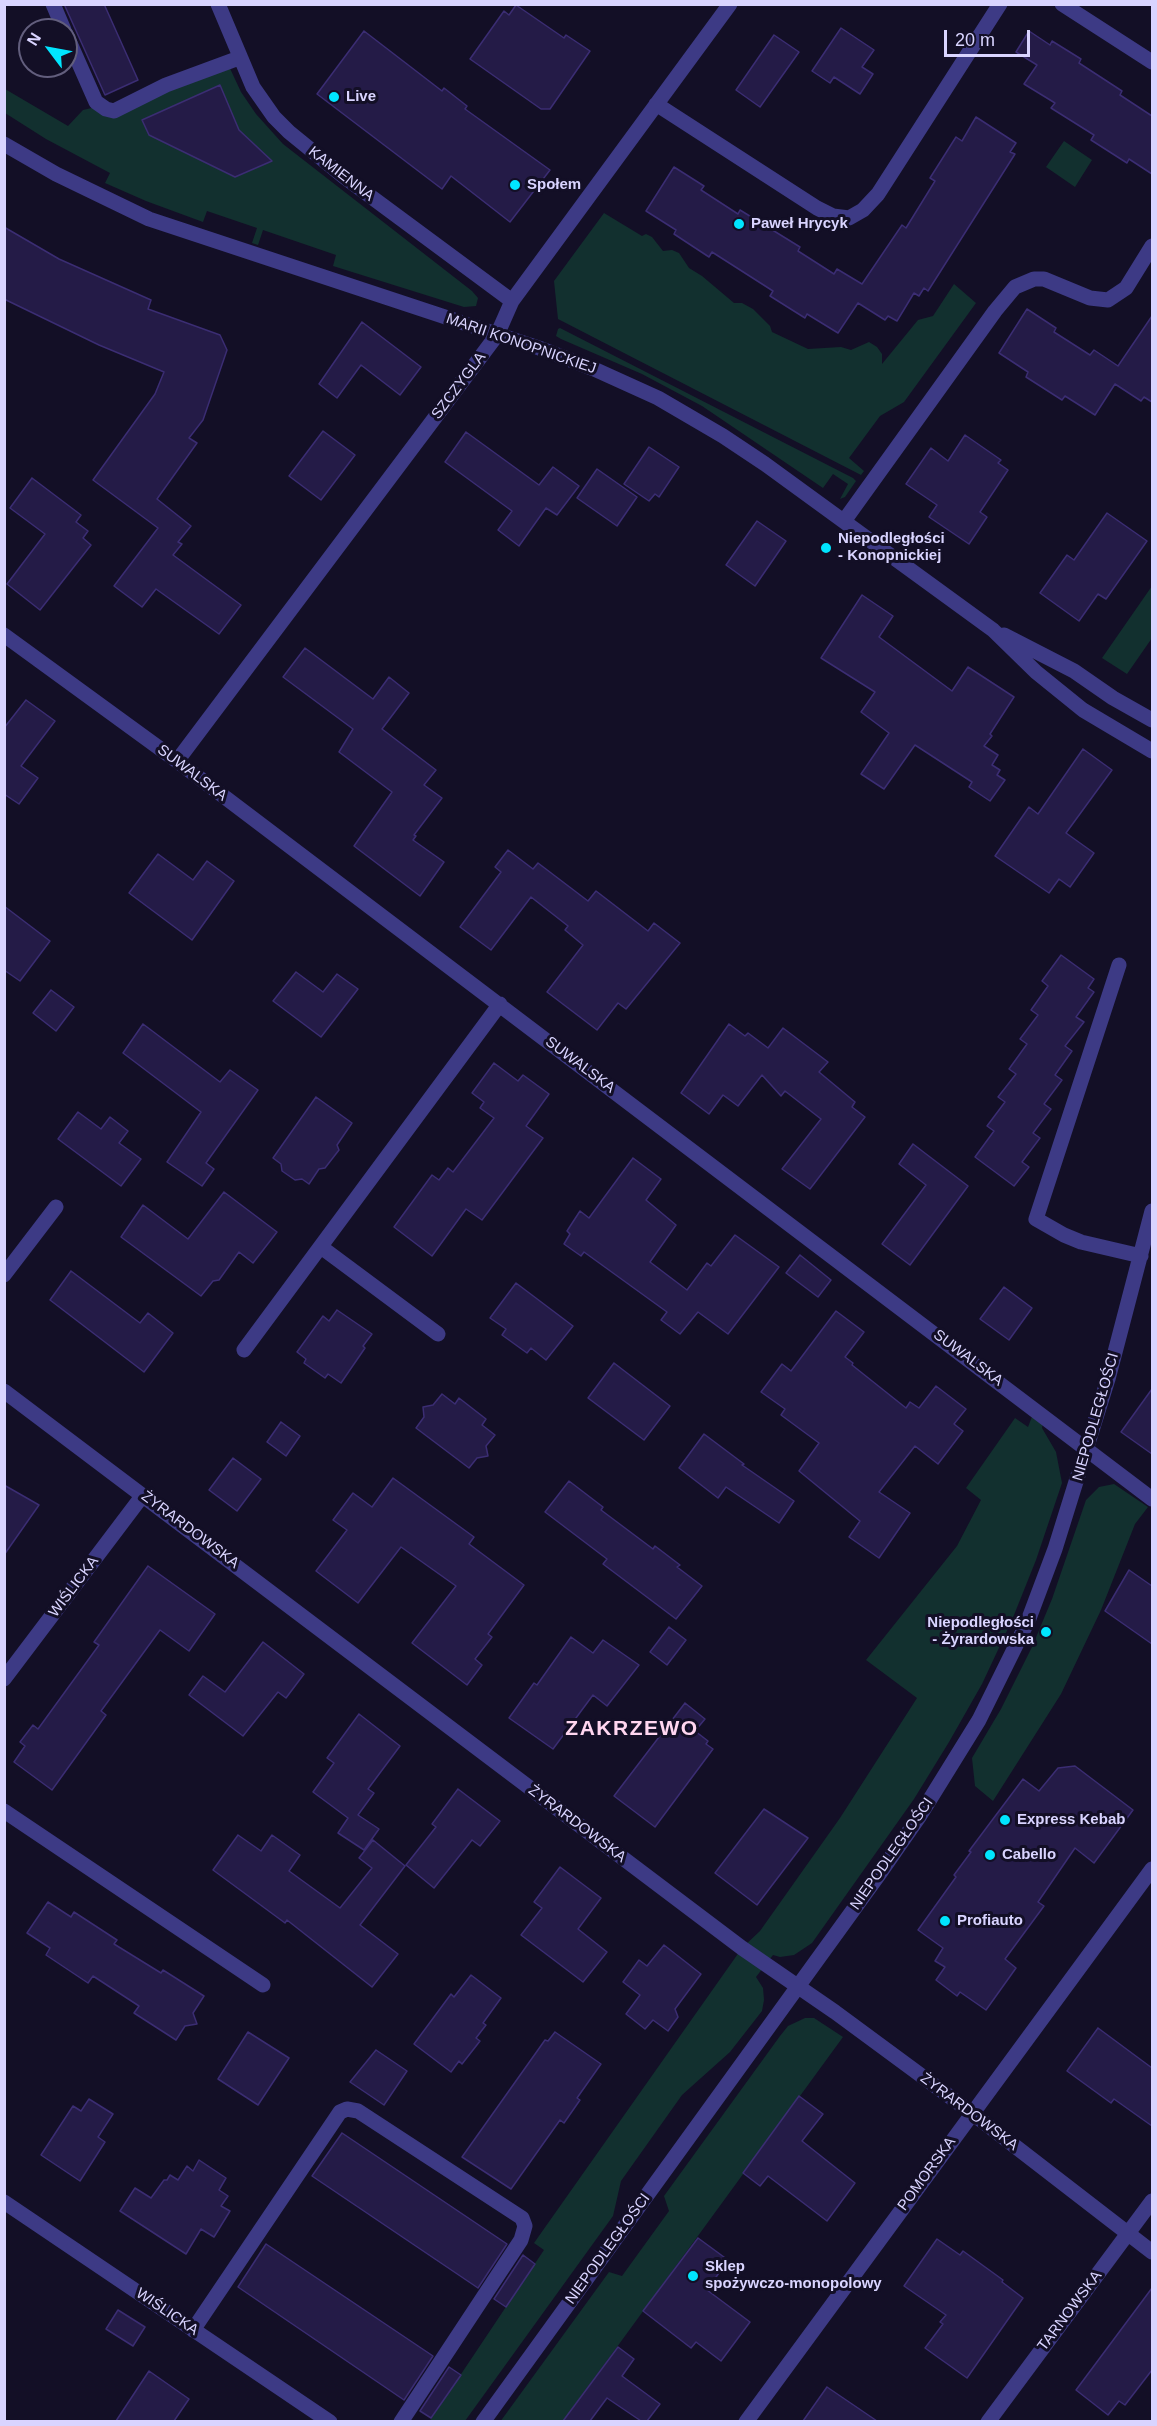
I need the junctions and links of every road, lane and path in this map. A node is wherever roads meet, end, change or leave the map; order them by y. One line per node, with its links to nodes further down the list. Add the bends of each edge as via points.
1 (53, 4): 6 (street)
2 (218, 4): 7 (street, KAMIENNA)
3 (730, 4): 10 (street, SZCZYGLA)
4 (1000, 4): 10 (street, via 878,194 849,218 817,208)
5 (1062, 4): 9 (street)
6 (59, 18)
7 (239, 58): 8 (street, via 166,85 114,111 96,102); 13 (street, KAMIENNA, via 264,103 304,146)
8 (78, 61)
9 (1152, 62)
10 (656, 104): 13 (street, SZCZYGLA)
11 (4, 144): 14 (street, MARII KONOPNICKIEJ, via 148,219)
12 (1152, 246): 15 (street, via 1126,288 1108,300 1044,279 1015,287)
13 (512, 301): 14 (street, SZCZYGLA)
14 (497, 335): 15 (street, MARII KONOPNICKIEJ, via 594,369 686,413); 20 (street, SZCZYGLA)
15 (844, 521): 16 (street, MARII KONOPNICKIEJ)
16 (993, 630): 18 (street, MARII KONOPNICKIEJ, via 1057,661); 19 (street, MARII KONOPNICKIEJ, via 1065,697)
17 (5, 635): 20 (street, SUWALSKA)
18 (1152, 720)
19 (1152, 751)
20 (177, 760): 22 (street, SUWALSKA)
21 (1119, 965): 26 (street, via 1036,1219 1081,1242)
22 (500, 1004): 25 (street); 31 (street, SUWALSKA)
23 (56, 1207): 27 (street)
24 (1152, 1211): 26 (street, NIEPODLEGŁOŚCI)
25 (321, 1247): 28 (street); 29 (street)
26 (1141, 1256): 31 (street, NIEPODLEGŁOŚCI)
27 (4, 1275)
28 (438, 1334)
29 (244, 1350)
30 (4, 1391): 32 (street, ŻYRARDOWSKA)
31 (1087, 1449): 33 (street, SUWALSKA); 38 (street, NIEPODLEGŁOŚCI, via 1041,1589 996,1689 925,1808)
32 (143, 1495): 34 (street, WIŚLICKA); 38 (street, ŻYRARDOWSKA)
33 (1152, 1499)
34 (4, 1680)
35 (4, 1811): 37 (street)
36 (1152, 1869): 39 (street, POMORSKA)
37 (263, 1985)
38 (798, 1988): 39 (street, ŻYRARDOWSKA); 47 (street, NIEPODLEGŁOŚCI)
39 (972, 2113): 42 (street, ŻYRARDOWSKA); 48 (street, POMORSKA)
40 (1152, 2201): 42 (street, TARNOWSKA)
41 (4, 2202): 44 (street, WIŚLICKA)
42 (1127, 2234): 43 (street, ŻYRARDOWSKA); 49 (street, TARNOWSKA)
43 (1152, 2252)
44 (193, 2330): 45 (street, WIŚLICKA); 46 (street, via 340,2112 358,2111 522,2218 525,2226 521,2240)
45 (330, 2421)
46 (401, 2421)
47 (483, 2421)
48 (746, 2421)
49 (988, 2421)

